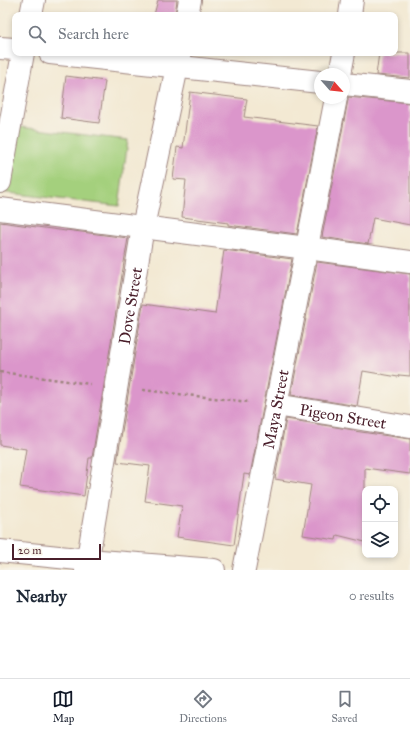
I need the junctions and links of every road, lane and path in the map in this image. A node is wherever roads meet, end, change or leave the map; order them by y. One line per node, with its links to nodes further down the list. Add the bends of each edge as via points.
1 (34, 0): 4 (street)
2 (190, 0): 5 (street)
3 (352, 0): 6 (street)
4 (32, 12)
5 (188, 12)
6 (350, 12)
7 (0, 48): 8 (street)
8 (12, 49)
9 (22, 56): 18 (street)
10 (105, 56): 12 (street)
11 (343, 56): 13 (street)
12 (179, 60): 14 (street); 20 (street, Dove Street)
13 (341, 68)
14 (314, 81)
15 (350, 85): 16 (street)
16 (410, 91)
17 (335, 104): 21 (street, Maya Street)
18 (0, 182)
19 (0, 209): 20 (street)
20 (143, 227): 21 (street); 26 (street, Dove Street)
21 (307, 248): 22 (street); 23 (street, Maya Street)
22 (410, 262)
23 (276, 405): 24 (street, Pigeon Street); 28 (street, Maya Street)
24 (410, 427)
25 (0, 551): 26 (street)
26 (87, 565): 27 (street)
27 (214, 570)
28 (244, 570)

